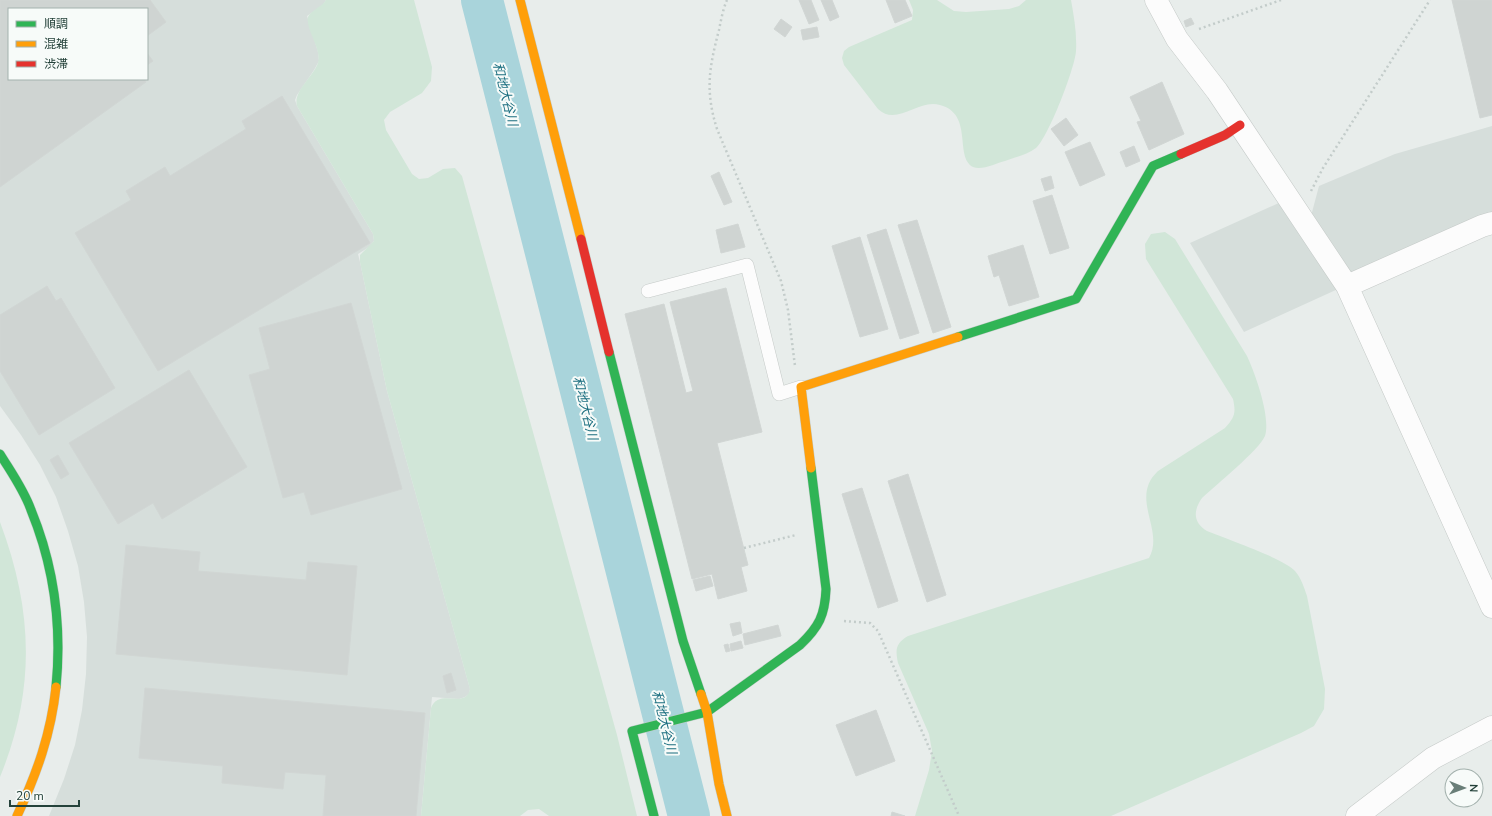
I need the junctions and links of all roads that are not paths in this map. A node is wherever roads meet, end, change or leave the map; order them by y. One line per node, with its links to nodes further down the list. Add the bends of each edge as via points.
1 (520, 0): 10 (street, via 683,641)
2 (1156, 0): 3 (street, via 1177,40 1218,91)
3 (1240, 125): 5 (street); 7 (street, via 1225,135 1153,166 1076,299)
4 (1492, 223): 5 (street)
5 (1347, 286): 9 (street)
6 (648, 291): 7 (lane, via 747,265 779,394)
7 (801, 387): 10 (street, via 826,605 812,634 800,645)
8 (0, 454): 12 (street, via 16,479 42,540 57,605 59,638 59,672 48,738 38,770)
9 (1492, 607)
10 (707, 712): 13 (street, via 632,731); 14 (street)
11 (1492, 727): 15 (street, via 1433,758)
12 (17, 816)
13 (654, 816)
14 (727, 816)
15 (1357, 816)

